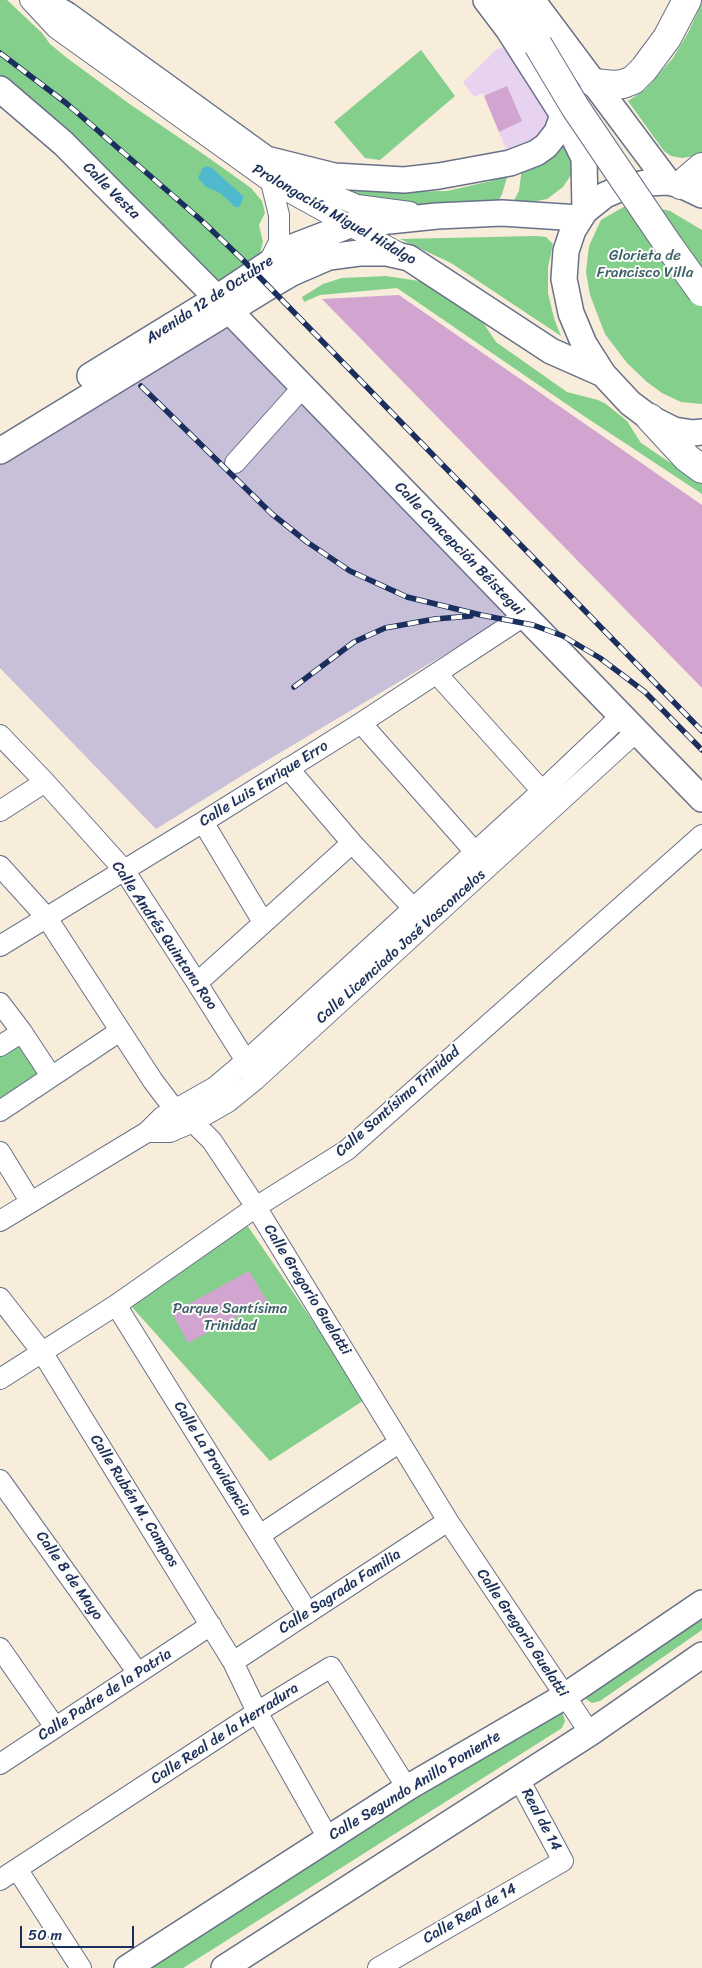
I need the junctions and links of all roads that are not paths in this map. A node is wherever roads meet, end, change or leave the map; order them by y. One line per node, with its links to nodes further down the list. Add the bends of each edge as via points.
1 (30, 0): 11 (street, Prolongación Miguel Hidalgo, via 56,28)
2 (41, 0): 11 (main road, Prolongación Miguel Hidalgo, via 68,15)
3 (486, 0): 9 (main road)
4 (510, 0): 18 (highway, bridge, via 575,107)
5 (532, 0): 7 (main road)
6 (687, 0): 7 (highway, via 667,38 633,80 614,85)
7 (594, 83): 12 (main road)
8 (0, 89): 20 (main road, Calle Vesta, via 64,143)
9 (563, 115): 11 (main road, via 552,139 536,153 510,163 404,180); 13 (main road, via 584,158)
10 (702, 168): 12 (highway)
11 (269, 171): 14 (street, Prolongación Miguel Hidalgo, via 357,205); 15 (street, Prolongación Miguel Hidalgo); 17 (street, via 280,215 278,242)
12 (684, 187): 13 (main road, via 646,183 622,188 605,195)
13 (582, 214): 14 (main road, Prolongación Miguel Hidalgo); 22 (main road, via 566,251 564,279 571,313 584,344)
14 (437, 216): 15 (main road, Avenida 12 de Octubre)
15 (350, 225): 16 (street, Prolongación Miguel Hidalgo); 17 (main road, Avenida 12 de Octubre, via 294,246)
16 (409, 258): 19 (main road, Avenida 12 de Octubre, via 387,253 329,257 292,273); 22 (main road, Prolongación Miguel Hidalgo, via 551,351)
17 (269, 262): 20 (main road, Avenida 12 de Octubre)
18 (702, 292)
19 (253, 296): 20 (main road, Avenida 12 de Octubre); 21 (street, via 247,315)
20 (224, 305): 21 (main road, Calle Concepción Béistegui); 25 (main road, Avenida 12 de Octubre); 27 (main road, Avenida 12 de Octubre)
21 (251, 333): 23 (main road, Calle Concepción Béistegui)
22 (603, 374): 24 (main road, via 630,404)
23 (303, 387): 28 (street); 30 (main road, Calle Concepción Béistegui)
24 (650, 418): 26 (main road, via 674,430); 29 (highway, via 687,458)
25 (0, 431)
26 (702, 432)
27 (0, 451)
28 (235, 464)
29 (702, 469)
30 (524, 616): 31 (street, Calle Luis Enrique Erro); 33 (main road, Calle Concepción Béistegui)
31 (437, 674): 32 (street, Calle Luis Enrique Erro); 37 (street)
32 (361, 723): 35 (street, Calle Luis Enrique Erro); 43 (street)
33 (629, 723): 37 (street, Calle Licenciado José Vasconcelos); 38 (main road, Calle Concepción Béistegui); 57 (street, Calle Licenciado José Vasconcelos)
34 (0, 735): 36 (street, Calle Andrés Quintana Roo)
35 (288, 768): 40 (street, Calle Luis Enrique Erro); 42 (street)
36 (45, 782): 39 (street); 45 (street, Calle Andrés Quintana Roo)
37 (542, 791): 43 (street, Calle Licenciado José Vasconcelos)
38 (702, 799)
39 (0, 811)
40 (203, 822): 45 (street, Calle Luis Enrique Erro); 48 (street)
41 (702, 834): 64 (street, Calle Santísima Trinidad, via 347,1150)
42 (352, 843): 46 (street); 48 (street)
43 (475, 852): 46 (street, Calle Licenciado José Vasconcelos)
44 (0, 866): 47 (street, Calle Gregorio Guelatti)
45 (124, 870): 47 (street, Calle Luis Enrique Erro); 50 (street, Calle Andrés Quintana Roo)
46 (413, 908): 55 (street, Calle Licenciado José Vasconcelos)
47 (47, 918): 49 (street, Calle Luis Enrique Erro); 52 (street, Calle Gregorio Guelatti)
48 (263, 922): 50 (street)
49 (0, 946)
50 (197, 983): 55 (street, Calle Andrés Quintana Roo)
51 (0, 1003): 53 (street)
52 (120, 1031): 56 (street); 58 (street, Calle Gregorio Guelatti)
53 (22, 1032): 54 (street); 56 (street)
54 (0, 1046)
55 (246, 1062): 57 (street, Calle Andrés Quintana Roo); 58 (street, Calle Licenciado José Vasconcelos, via 215,1087)
56 (51, 1076): 59 (street)
57 (255, 1080): 60 (street, Calle Licenciado José Vasconcelos, via 228,1102)
58 (175, 1110): 60 (street, Calle Gregorio Guelatti); 61 (street, Calle Licenciado José Vasconcelos, via 162,1117)
59 (0, 1111)
60 (192, 1122): 61 (street, Calle Licenciado José Vasconcelos, via 170,1132); 64 (street, Calle Gregorio Guelatti, via 212,1141)
61 (147, 1132): 63 (street, Calle Licenciado José Vasconcelos)
62 (0, 1152): 63 (street)
63 (30, 1201): 65 (street, Calle Licenciado José Vasconcelos)
64 (256, 1207): 67 (street, Calle Santísima Trinidad); 70 (street, Calle Gregorio Guelatti)
65 (0, 1221)
66 (0, 1298): 68 (street, Calle Rubén M. Campos)
67 (116, 1304): 68 (street, Calle Santísima Trinidad); 73 (street, Calle La Providencia)
68 (42, 1352): 69 (street, Calle Santísima Trinidad); 76 (street, Calle Rubén M. Campos)
69 (0, 1379)
70 (400, 1442): 72 (street, Calle Gregorio Guelatti); 73 (street)
71 (0, 1480): 80 (street, Calle 8 de Mayo)
72 (448, 1521): 75 (street, Calle Sagrada Familia); 81 (street, Calle Gregorio Guelatti)
73 (260, 1535): 75 (street, Calle La Providencia)
74 (702, 1603): 81 (main road, Calle Segundo Anillo Poniente)
75 (308, 1613): 79 (street, Calle Sagrada Familia)
76 (211, 1626): 79 (street, Calle Rubén M. Campos); 80 (street, Calle Padre de la Patria)
77 (0, 1648): 83 (street)
78 (702, 1655): 84 (main road)
79 (233, 1662): 82 (street, Calle Rubén M. Campos)
80 (138, 1673): 83 (street, Calle Padre de la Patria)
81 (565, 1696): 84 (street, Calle Gregorio Guelatti); 87 (main road, Calle Segundo Anillo Poniente)
82 (256, 1712): 87 (street, Calle Real de la Herradura, via 331,1667); 88 (street, Calle Rubén M. Campos); 90 (street, Calle Real de la Herradura)
83 (55, 1727): 85 (street, Calle Padre de la Patria)
84 (590, 1733): 86 (main road)
85 (0, 1764)
86 (519, 1779): 89 (street, Real de 14); 95 (main road)
87 (407, 1788): 88 (main road, Calle Segundo Anillo Poniente)
88 (328, 1838): 94 (main road, Calle Segundo Anillo Poniente)
89 (563, 1861): 92 (street, Calle Real de 14)
90 (17, 1869): 91 (street, Calle Real de la Herradura); 93 (street)
91 (0, 1880)
92 (391, 1965)
93 (81, 1968)
94 (127, 1968)
95 (224, 1968)

